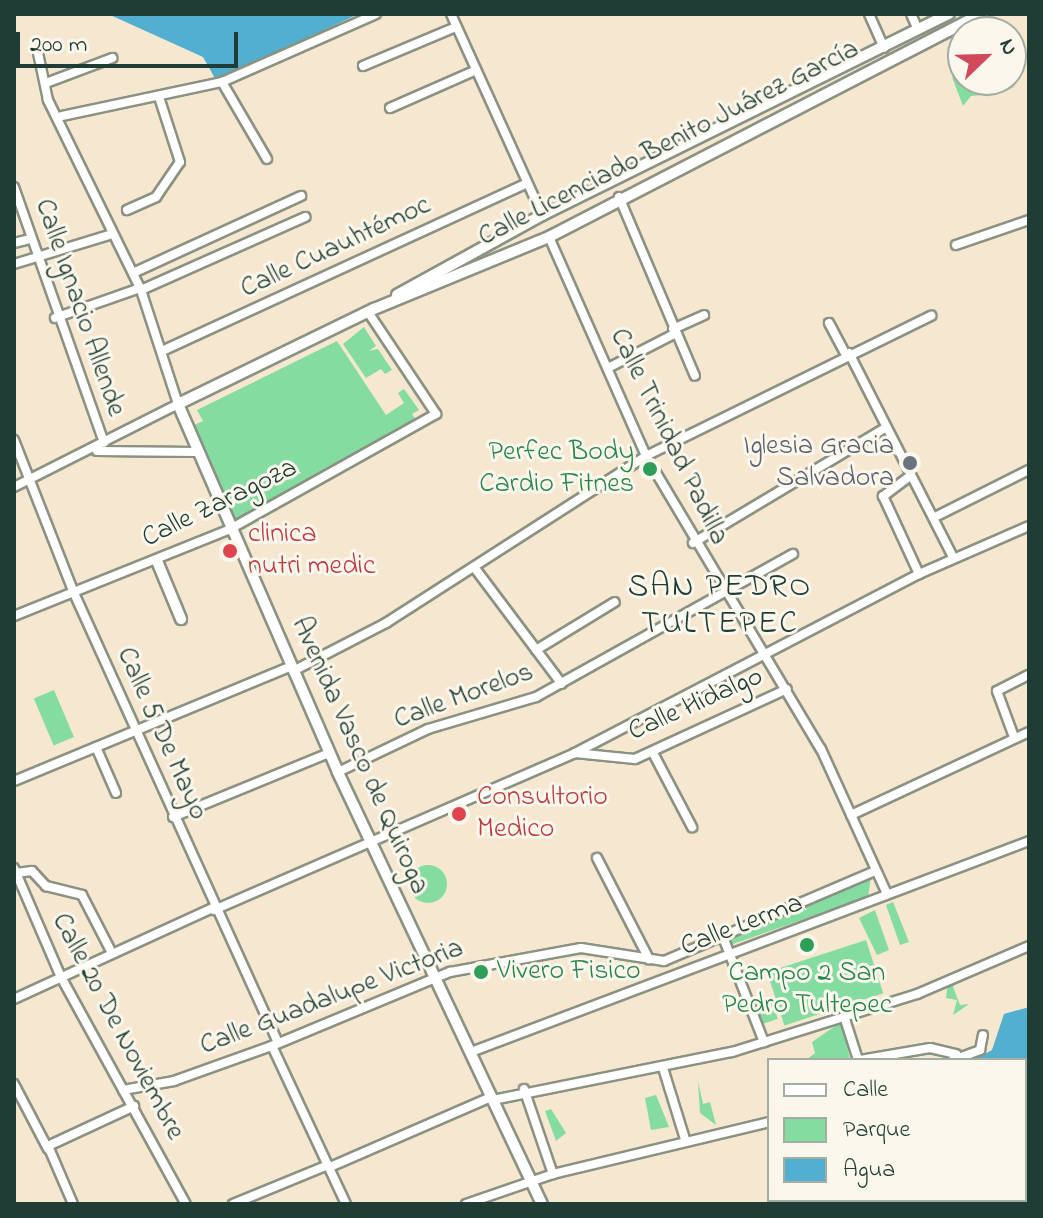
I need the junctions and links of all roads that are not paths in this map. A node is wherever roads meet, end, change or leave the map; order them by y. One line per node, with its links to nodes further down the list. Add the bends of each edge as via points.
1 (376, 14): 14 (street)
2 (451, 14): 7 (street)
3 (869, 14): 9 (street)
4 (911, 14): 8 (street)
5 (949, 14): 8 (street, Calle Licenciado Benito Juárez García)
6 (982, 14): 20 (street, Calle Licenciado Benito Juárez García)
7 (456, 27): 12 (street); 13 (street)
8 (918, 30): 9 (street, Calle Licenciado Benito Juárez García)
9 (884, 48): 19 (street, Calle Licenciado Benito Juárez García)
10 (38, 53): 15 (street, Avenida Vasco de Quiroga)
11 (112, 58): 15 (street)
12 (363, 66)
13 (476, 70): 17 (street); 22 (street)
14 (222, 82): 16 (street); 21 (street)
15 (46, 83): 18 (street, Avenida Vasco de Quiroga)
16 (159, 97): 18 (street); 26 (street, via 180,162 156,197)
17 (390, 108)
18 (62, 116): 33 (street, Avenida Vasco de Quiroga)
19 (737, 122): 20 (street); 27 (street, Calle Licenciado Benito Juárez García)
20 (743, 133): 25 (street, Calle Licenciado Benito Juárez García)
21 (267, 159)
22 (527, 183): 28 (street); 48 (street, Calle Cuauhtémoc)
23 (14, 187): 35 (street, Calle Ignacio Allende)
24 (301, 196): 40 (street)
25 (619, 196): 31 (street, Calle Licenciado Benito Juárez García); 47 (street)
26 (127, 210)
27 (555, 213): 28 (street, Calle Licenciado Benito Juárez García); 31 (street)
28 (542, 215): 32 (street, Calle Licenciado Benito Juárez García)
29 (305, 217): 41 (street)
30 (1029, 220): 37 (street)
31 (561, 225): 34 (street, Calle Licenciado Benito Juárez García)
32 (532, 226): 34 (street); 42 (street, Calle Licenciado Benito Juárez García)
33 (109, 235): 38 (street); 40 (street, Avenida Vasco de Quiroga)
34 (544, 238): 42 (street, Calle Licenciado Benito Juárez García); 50 (street, Calle Trinidad Padilla)
35 (30, 239): 36 (street); 38 (street, Calle Ignacio Allende)
36 (14, 243)
37 (956, 245)
38 (36, 257): 39 (street); 45 (street, Calle Ignacio Allende)
39 (14, 264)
40 (133, 273): 41 (street, Avenida Vasco de Quiroga)
41 (140, 289): 45 (street); 48 (street, Avenida Vasco de Quiroga)
42 (371, 311): 52 (street, Calle Licenciado Benito Juárez García); 65 (street, Calle Zaragoza, via 436,414)
43 (704, 315): 47 (street)
44 (931, 316): 49 (street)
45 (55, 318): 55 (street, Calle Ignacio Allende)
46 (829, 323): 49 (street)
47 (674, 331): 50 (street); 51 (street)
48 (162, 351): 52 (street, Avenida Vasco de Quiroga)
49 (848, 354): 53 (street); 58 (street)
50 (608, 368): 58 (street, Calle Trinidad Padilla)
51 (695, 376)
52 (178, 404): 55 (street, Calle Licenciado Benito Juárez García); 57 (street, Avenida Vasco de Quiroga)
53 (885, 428): 60 (street); 66 (street)
54 (14, 440): 61 (street, Calle 5 De Mayo)
55 (104, 443): 56 (street, Calle Licenciado Benito Juárez García)
56 (97, 451): 57 (street); 61 (street, Calle Licenciado Benito Juárez García)
57 (197, 452): 65 (street, Avenida Vasco de Quiroga)
58 (646, 456): 66 (street, Calle Trinidad Padilla); 70 (street)
59 (1029, 470): 63 (street)
60 (910, 476): 63 (street); 71 (street, via 884,489)
61 (27, 480): 62 (street, Calle Licenciado Benito Juárez García); 73 (street, Calle 5 De Mayo)
62 (14, 487)
63 (935, 517): 68 (street)
64 (1029, 526): 68 (street)
65 (230, 529): 69 (street, Calle Zaragoza); 79 (street, Avenida Vasco de Quiroga)
66 (693, 543): 72 (street, Calle Trinidad Padilla)
67 (793, 554): 72 (street, Calle Morelos)
68 (953, 557): 71 (street)
69 (157, 561): 73 (street, Calle Zaragoza); 76 (street)
70 (474, 567): 77 (street, Calle Morelos); 79 (street)
71 (919, 574): 78 (street)
72 (721, 590): 78 (street, Calle Trinidad Padilla); 81 (street, Calle Morelos)
73 (74, 593): 75 (street, Calle Zaragoza); 83 (street, Calle 5 De Mayo)
74 (615, 602): 77 (street)
75 (14, 616)
76 (181, 619)
77 (536, 650): 81 (street, Calle Morelos)
78 (764, 657): 82 (street, Calle Trinidad Padilla); 88 (street)
79 (292, 668): 83 (street); 87 (street, Avenida Vasco de Quiroga)
80 (1029, 675): 85 (street, via 997,691)
81 (562, 684): 90 (street, Calle Morelos, via 428,729)
82 (787, 689): 89 (street, Calle Hidalgo); 93 (street, Calle Trinidad Padilla)
83 (135, 730): 86 (street); 94 (street, Calle 5 De Mayo)
84 (1029, 732): 85 (street)
85 (1014, 737): 93 (street)
86 (96, 747): 91 (street); 92 (street)
87 (329, 753): 90 (street, Avenida Vasco de Quiroga); 94 (street)
88 (575, 753): 89 (street, Calle Hidalgo, via 616,761); 97 (street)
89 (653, 753): 95 (street)
90 (338, 772): 97 (street, Avenida Vasco de Quiroga)
91 (14, 781)
92 (116, 793)
93 (851, 815): 100 (street, Calle Trinidad Padilla)
94 (173, 817): 102 (street, Calle 5 De Mayo)
95 (692, 827)
96 (1029, 841): 101 (street, Calle Lerma)
97 (371, 844): 102 (street); 111 (street, Avenida Vasco de Quiroga)
98 (597, 858): 107 (street)
99 (15, 870): 105 (street, via 32,871 46,886 82,895); 109 (street, Calle 20 De Noviembre)
100 (875, 871): 101 (street, Calle Trinidad Padilla); 103 (street, Calle Guadalupe Victoria)
101 (887, 894): 106 (street, Calle Lerma)
102 (214, 909): 105 (street); 116 (street, Calle 5 De Mayo)
103 (723, 937): 106 (street); 108 (street, Calle Guadalupe Victoria)
104 (1029, 946): 113 (street)
105 (112, 953): 109 (street)
106 (729, 956): 110 (street, Calle Lerma); 115 (street)
107 (649, 959): 108 (street, Calle Guadalupe Victoria); 111 (street, Calle Guadalupe Victoria, via 581,948)
108 (664, 961): 110 (street)
109 (61, 977): 112 (street); 124 (street, Calle 20 De Noviembre)
110 (671, 977): 117 (street, Calle Lerma)
111 (436, 978): 116 (street, Calle Guadalupe Victoria); 117 (street, Avenida Vasco de Quiroga)
112 (14, 999)
113 (843, 1016): 115 (street); 119 (street)
114 (983, 1035): 118 (street, via 980,1050)
115 (764, 1042): 121 (street)
116 (275, 1044): 124 (street, Calle Guadalupe Victoria, via 174,1081); 130 (street, Calle 5 De Mayo)
117 (471, 1052): 125 (street, Avenida Vasco de Quiroga)
118 (955, 1057): 120 (street, via 930,1048)
119 (856, 1058)
120 (869, 1058)
121 (663, 1068): 123 (street); 128 (street)
122 (14, 1084): 129 (street)
123 (524, 1089): 125 (street); 131 (street)
124 (123, 1090): 126 (street, Calle 20 De Noviembre)
125 (492, 1098): 130 (street); 132 (street, Avenida Vasco de Quiroga)
126 (134, 1106): 129 (street); 134 (street, Calle 20 De Noviembre)
127 (767, 1122): 128 (street)
128 (685, 1139): 131 (street)
129 (48, 1148): 133 (street)
130 (329, 1166): 135 (street); 136 (street, Calle 5 De Mayo)
131 (553, 1174): 132 (street)
132 (531, 1181): 137 (street); 138 (street, Avenida Vasco de Quiroga)
133 (73, 1204)
134 (186, 1204)
135 (233, 1204)
136 (346, 1204)
137 (466, 1204)
138 (542, 1204)

